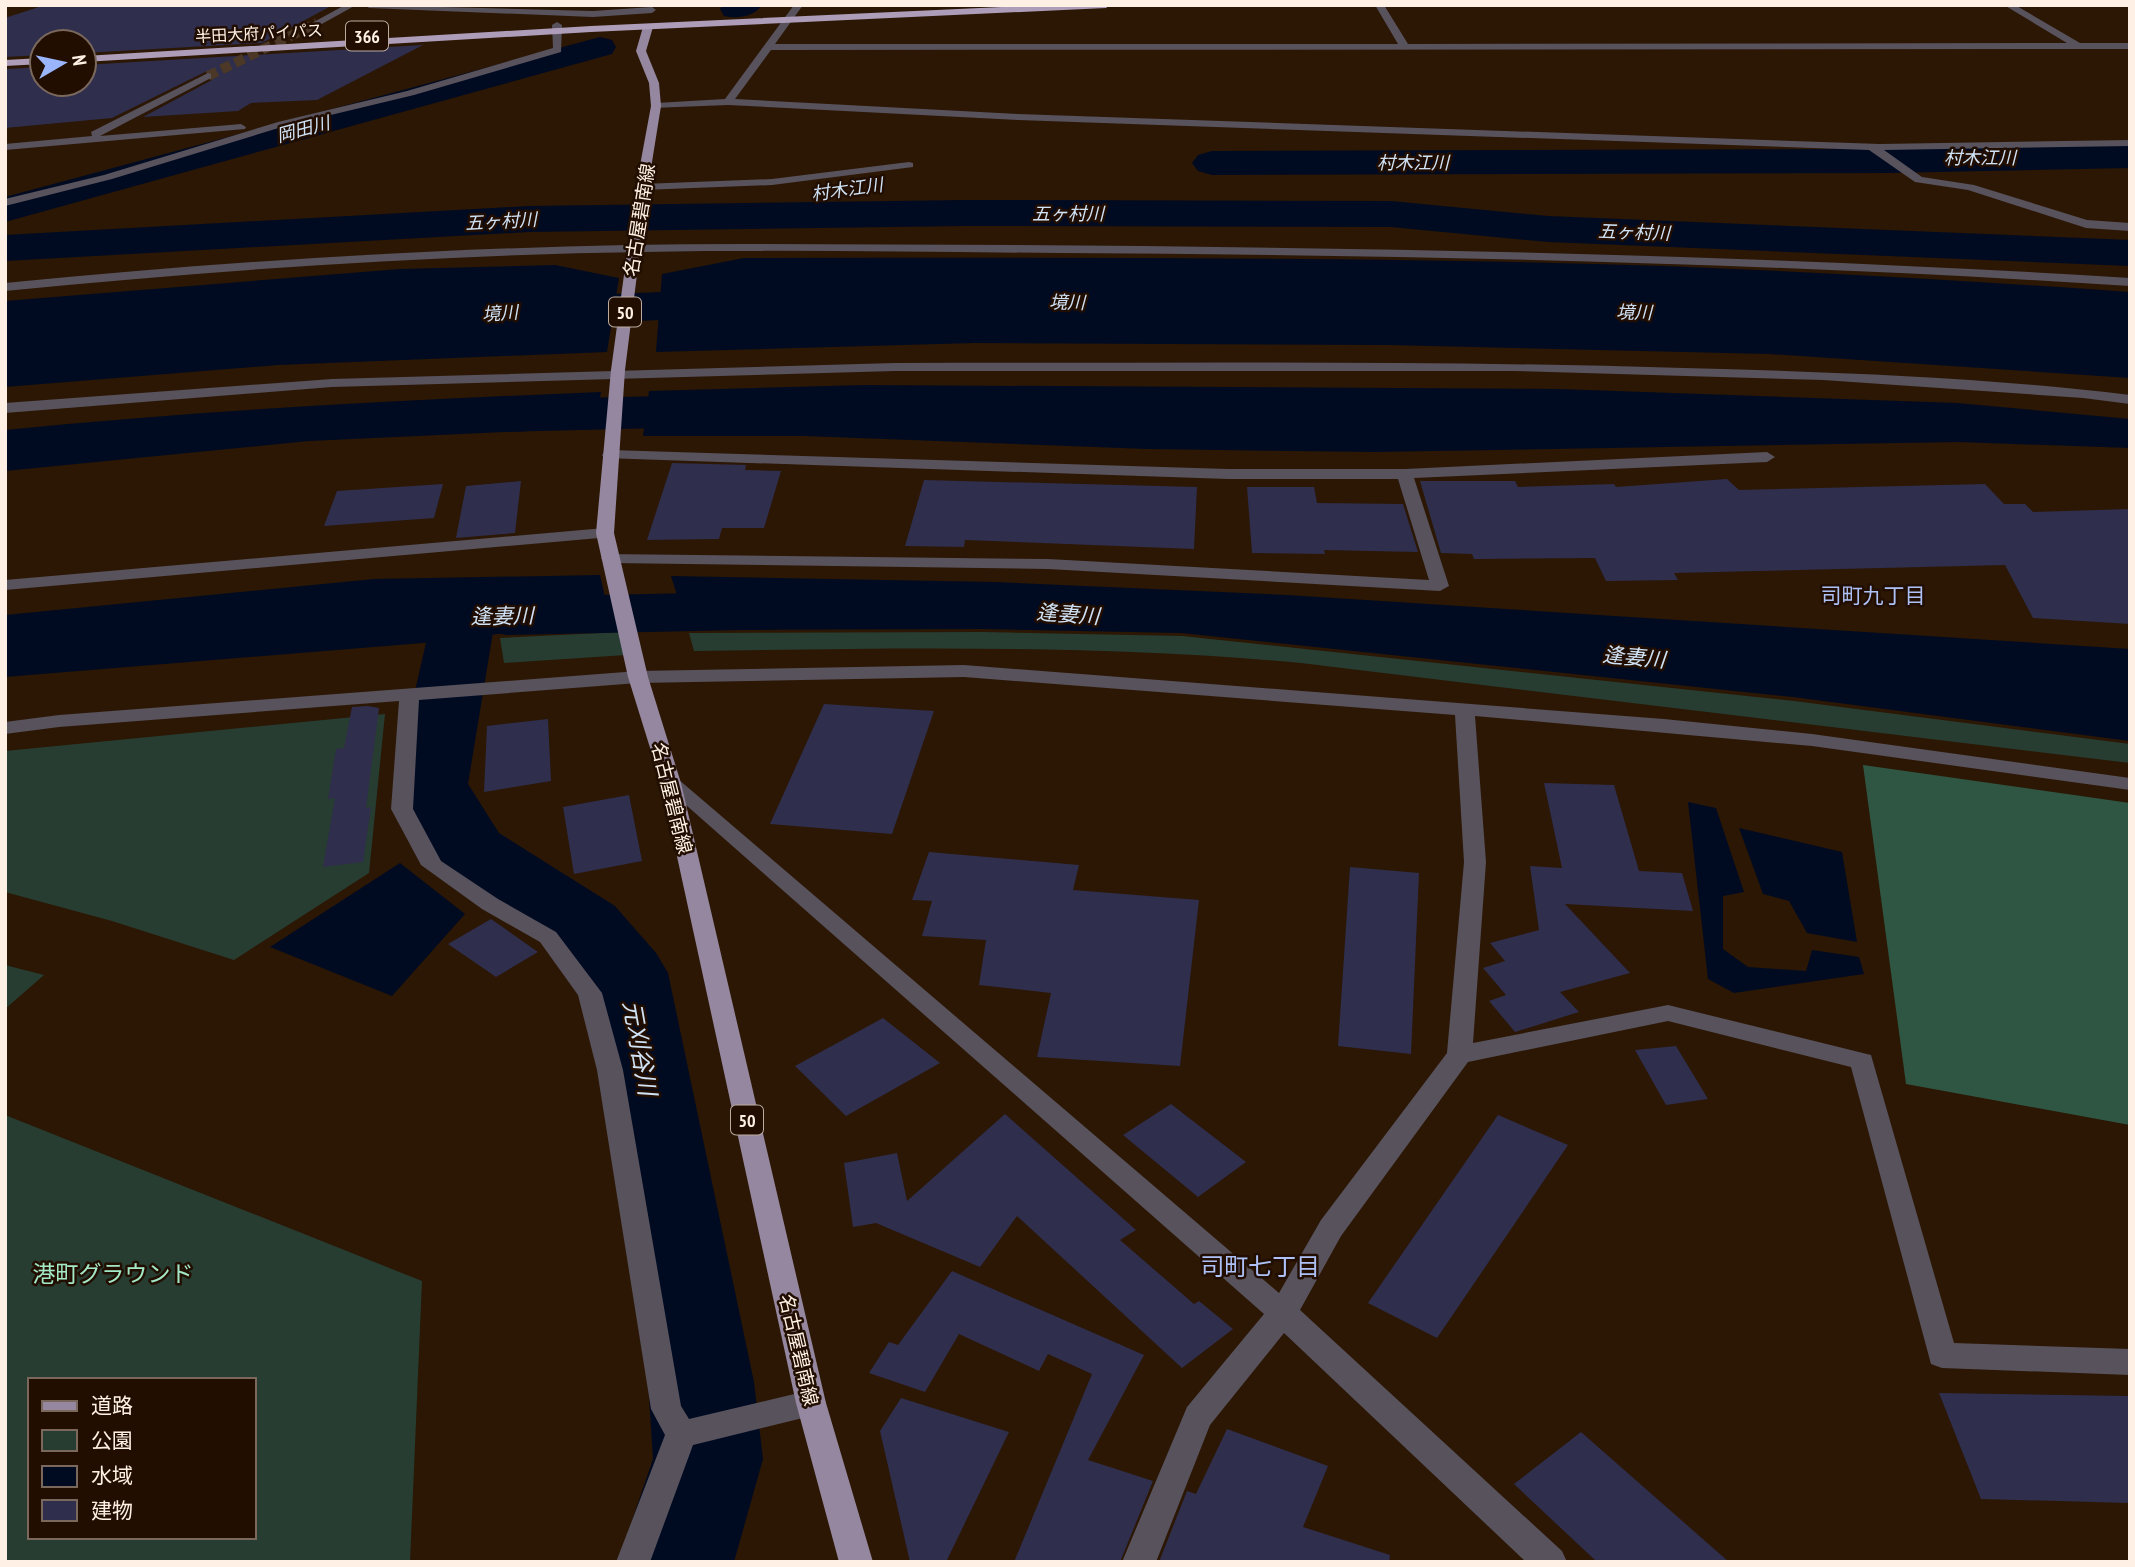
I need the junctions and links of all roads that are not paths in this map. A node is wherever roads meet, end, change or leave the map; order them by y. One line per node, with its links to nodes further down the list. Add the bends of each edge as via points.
1 (352, 5): 10 (street)
2 (369, 5): 8 (street)
3 (898, 5): 7 (highway, 半田大府パイパス / 366)
4 (1106, 5): 9 (highway, 半田大府パイパス / 366)
5 (1379, 5): 15 (street)
6 (2008, 5): 12 (street)
7 (796, 8): 8 (highway, 半田大府パイパス / 366); 9 (street)
8 (651, 15): 9 (highway, 半田大府パイパス / 366); 11 (highway, 半田大府パイパス / 366); 24 (main road, 名古屋碧南線 / 50, via 641,51 654,83)
9 (787, 20): 14 (street)
10 (317, 23)
11 (557, 28): 16 (highway, 半田大府パイパス / 366); 19 (highway, 半田大府パイパス / 366); 25 (street, via 558,50)
12 (2078, 46): 13 (street); 15 (street)
13 (2130, 46)
14 (769, 47): 15 (street); 23 (street)
15 (1405, 47)
16 (98, 50)
17 (28, 55): 18 (highway)
18 (5, 56)
19 (98, 58)
20 (28, 62): 21 (highway)
21 (5, 63)
22 (208, 76): 26 (street)
23 (728, 102): 24 (street); 29 (street, via 1018,117)
24 (656, 106): 31 (main road, 名古屋碧南線 / 50)
25 (282, 124): 26 (street); 32 (street)
26 (92, 138): 28 (street)
27 (2130, 143): 29 (street)
28 (5, 147)
29 (1883, 147): 33 (street, via 1872,147 1919,180 1970,187 2086,224)
30 (909, 165): 31 (street, via 772,182)
31 (642, 187): 34 (main road, 名古屋碧南線 / 50)
32 (5, 203)
33 (2130, 227)
34 (634, 248): 35 (street, via 1479,253 1810,264); 36 (street, via 421,255); 37 (main road, 名古屋碧南線 / 50)
35 (2130, 282)
36 (5, 287)
37 (617, 376): 38 (street, via 895,367 1516,367 1823,376); 39 (street, via 332,383); 40 (main road, 名古屋碧南線 / 50)
38 (2130, 400)
39 (5, 408)
40 (610, 451): 42 (street, via 1228,474); 43 (main road, 名古屋碧南線 / 50)
41 (1767, 457): 42 (street)
42 (1405, 474): 44 (street, via 1440,586 1048,565)
43 (605, 533): 44 (main road, 名古屋碧南線 / 50); 45 (street)
44 (610, 558): 46 (main road, 名古屋碧南線 / 50)
45 (5, 585)
46 (638, 677): 47 (street); 48 (street, via 964,671); 50 (main road, 名古屋碧南線 / 50)
47 (411, 695): 49 (street); 56 (street, via 402,809 432,865 548,937 590,993 610,1070 666,1409)
48 (1465, 710): 51 (street, via 1812,740); 52 (street, via 1475,862)
49 (5, 728)
50 (671, 783): 53 (street); 55 (main road, 名古屋碧南線 / 50)
51 (2130, 783)
52 (1461, 1055): 53 (street, via 1331,1228); 54 (street, via 1668,1013 1862,1061 1942,1355)
53 (1283, 1313): 59 (street, via 1198,1417); 60 (street)
54 (2130, 1362)
55 (808, 1404): 56 (street); 58 (main road, 名古屋碧南線 / 50)
56 (683, 1433): 57 (street)
57 (633, 1562)
58 (856, 1562)
59 (1139, 1562)
60 (1550, 1562)

